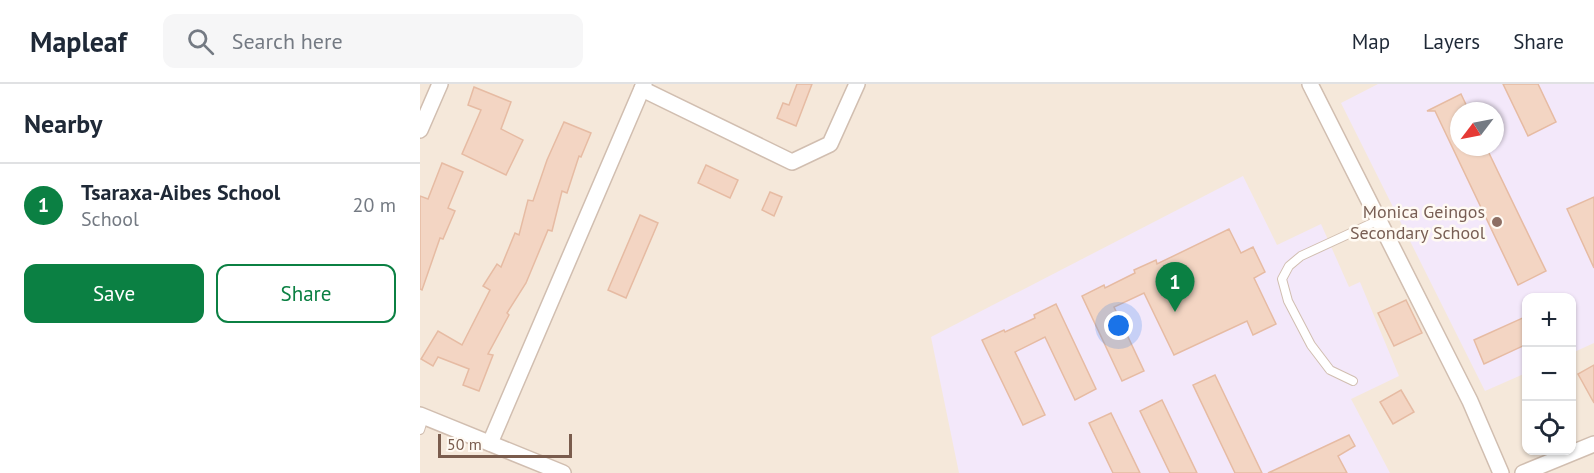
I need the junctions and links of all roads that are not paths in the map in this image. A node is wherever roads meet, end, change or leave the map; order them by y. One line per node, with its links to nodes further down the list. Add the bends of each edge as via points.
1 (440, 84): 5 (street)
2 (857, 84): 4 (street, via 830,144 792,162)
3 (1310, 84): 6 (street)
4 (643, 87): 9 (street)
5 (422, 120)
6 (1379, 220): 7 (lane, via 1301,256 1282,279 1288,301 1311,345 1330,370); 12 (street, via 1470,400)
7 (1353, 381)
8 (421, 421): 9 (street)
9 (490, 443): 11 (street)
10 (1594, 444): 13 (street)
11 (556, 472)
12 (1501, 473)
13 (1523, 473)

